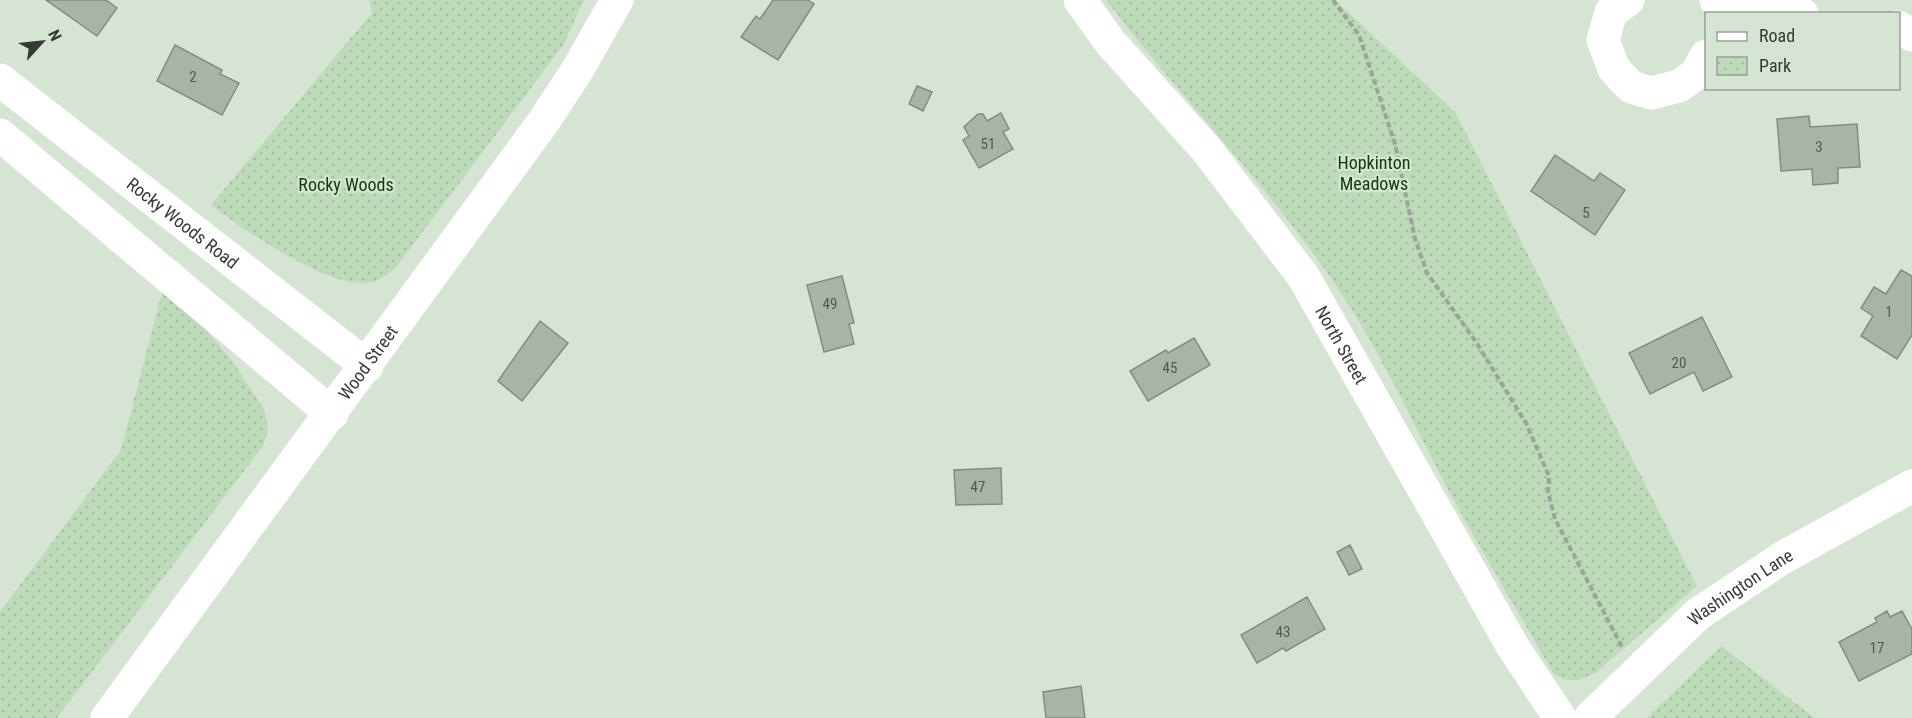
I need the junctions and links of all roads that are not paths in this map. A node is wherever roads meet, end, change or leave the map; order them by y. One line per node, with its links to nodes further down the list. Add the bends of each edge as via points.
1 (617, 0): 12 (street, Wood Street, via 544,121)
2 (1080, 0): 16 (street, North Street, via 1110,42 1206,149 1302,276 1513,647)
3 (1628, 0): 7 (street, via 1611,12 1603,40 1614,69 1631,87 1651,93 1679,86 1696,74)
4 (1716, 0): 5 (street)
5 (1753, 10): 6 (street)
6 (1778, 12)
7 (1705, 59)
8 (0, 80): 9 (street, Rocky Woods Road)
9 (69, 134): 11 (street); 12 (street, Rocky Woods Road)
10 (0, 135): 11 (street)
11 (44, 172): 13 (street)
12 (368, 366): 13 (street, Wood Street)
13 (332, 414): 15 (street, Wood Street)
14 (1912, 486): 17 (street, Washington Lane, via 1782,558 1698,614)
15 (108, 718)
16 (1560, 718)
17 (1590, 718)

